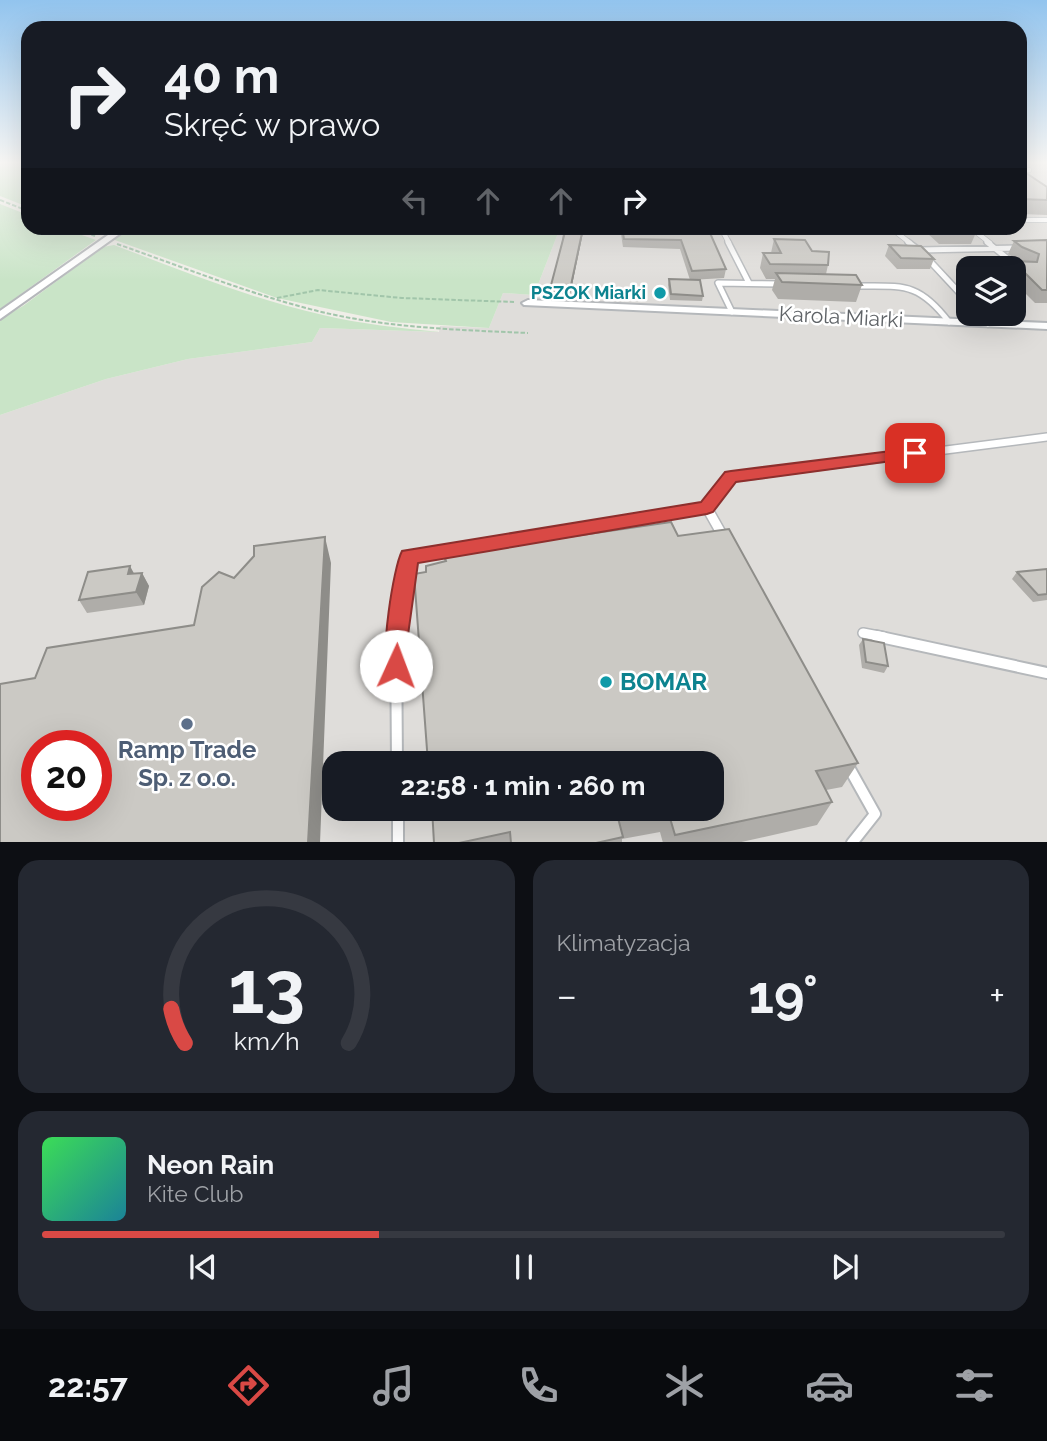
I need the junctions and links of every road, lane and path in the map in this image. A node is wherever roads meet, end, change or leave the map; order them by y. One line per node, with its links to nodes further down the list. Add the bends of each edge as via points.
1 (3, 201): 2 (path)
2 (21, 208)
3 (1027, 220): 4 (lane)
4 (1047, 220)
5 (93, 235): 10 (path)
6 (114, 235): 10 (street)
7 (726, 235): 15 (lane)
8 (900, 235): 13 (lane)
9 (979, 235): 11 (lane)
10 (107, 240): 19 (path); 22 (street)
11 (994, 248): 12 (lane); 13 (lane); 14 (lane, via 1013,265)
12 (1033, 248)
13 (919, 250): 18 (lane)
14 (1028, 268)
15 (750, 283): 16 (lane, Karola Miarki); 21 (lane, Karola Miarki, via 719,283)
16 (790, 284)
17 (850, 286): 23 (lane, Karola Miarki, via 914,288)
18 (956, 289)
19 (277, 298): 20 (path, via 331,290); 27 (path, via 388,324)
20 (528, 303): 21 (street, Karola Miarki)
21 (733, 312): 23 (street, Karola Miarki)
22 (0, 316)
23 (949, 322): 24 (street, Karola Miarki)
24 (956, 322)
25 (1026, 325): 26 (street, Karola Miarki)
26 (1047, 326)
27 (528, 334)
28 (1047, 437): 29 (lane, via 731,477)
29 (707, 508): 30 (lane); 33 (lane, via 409,556 396,642)
30 (727, 544)
31 (863, 633): 32 (lane)
32 (1047, 673)
33 (397, 751)
34 (841, 753): 37 (lane, via 875,814)
35 (398, 821): 36 (lane)
36 (398, 842)
37 (852, 842)

